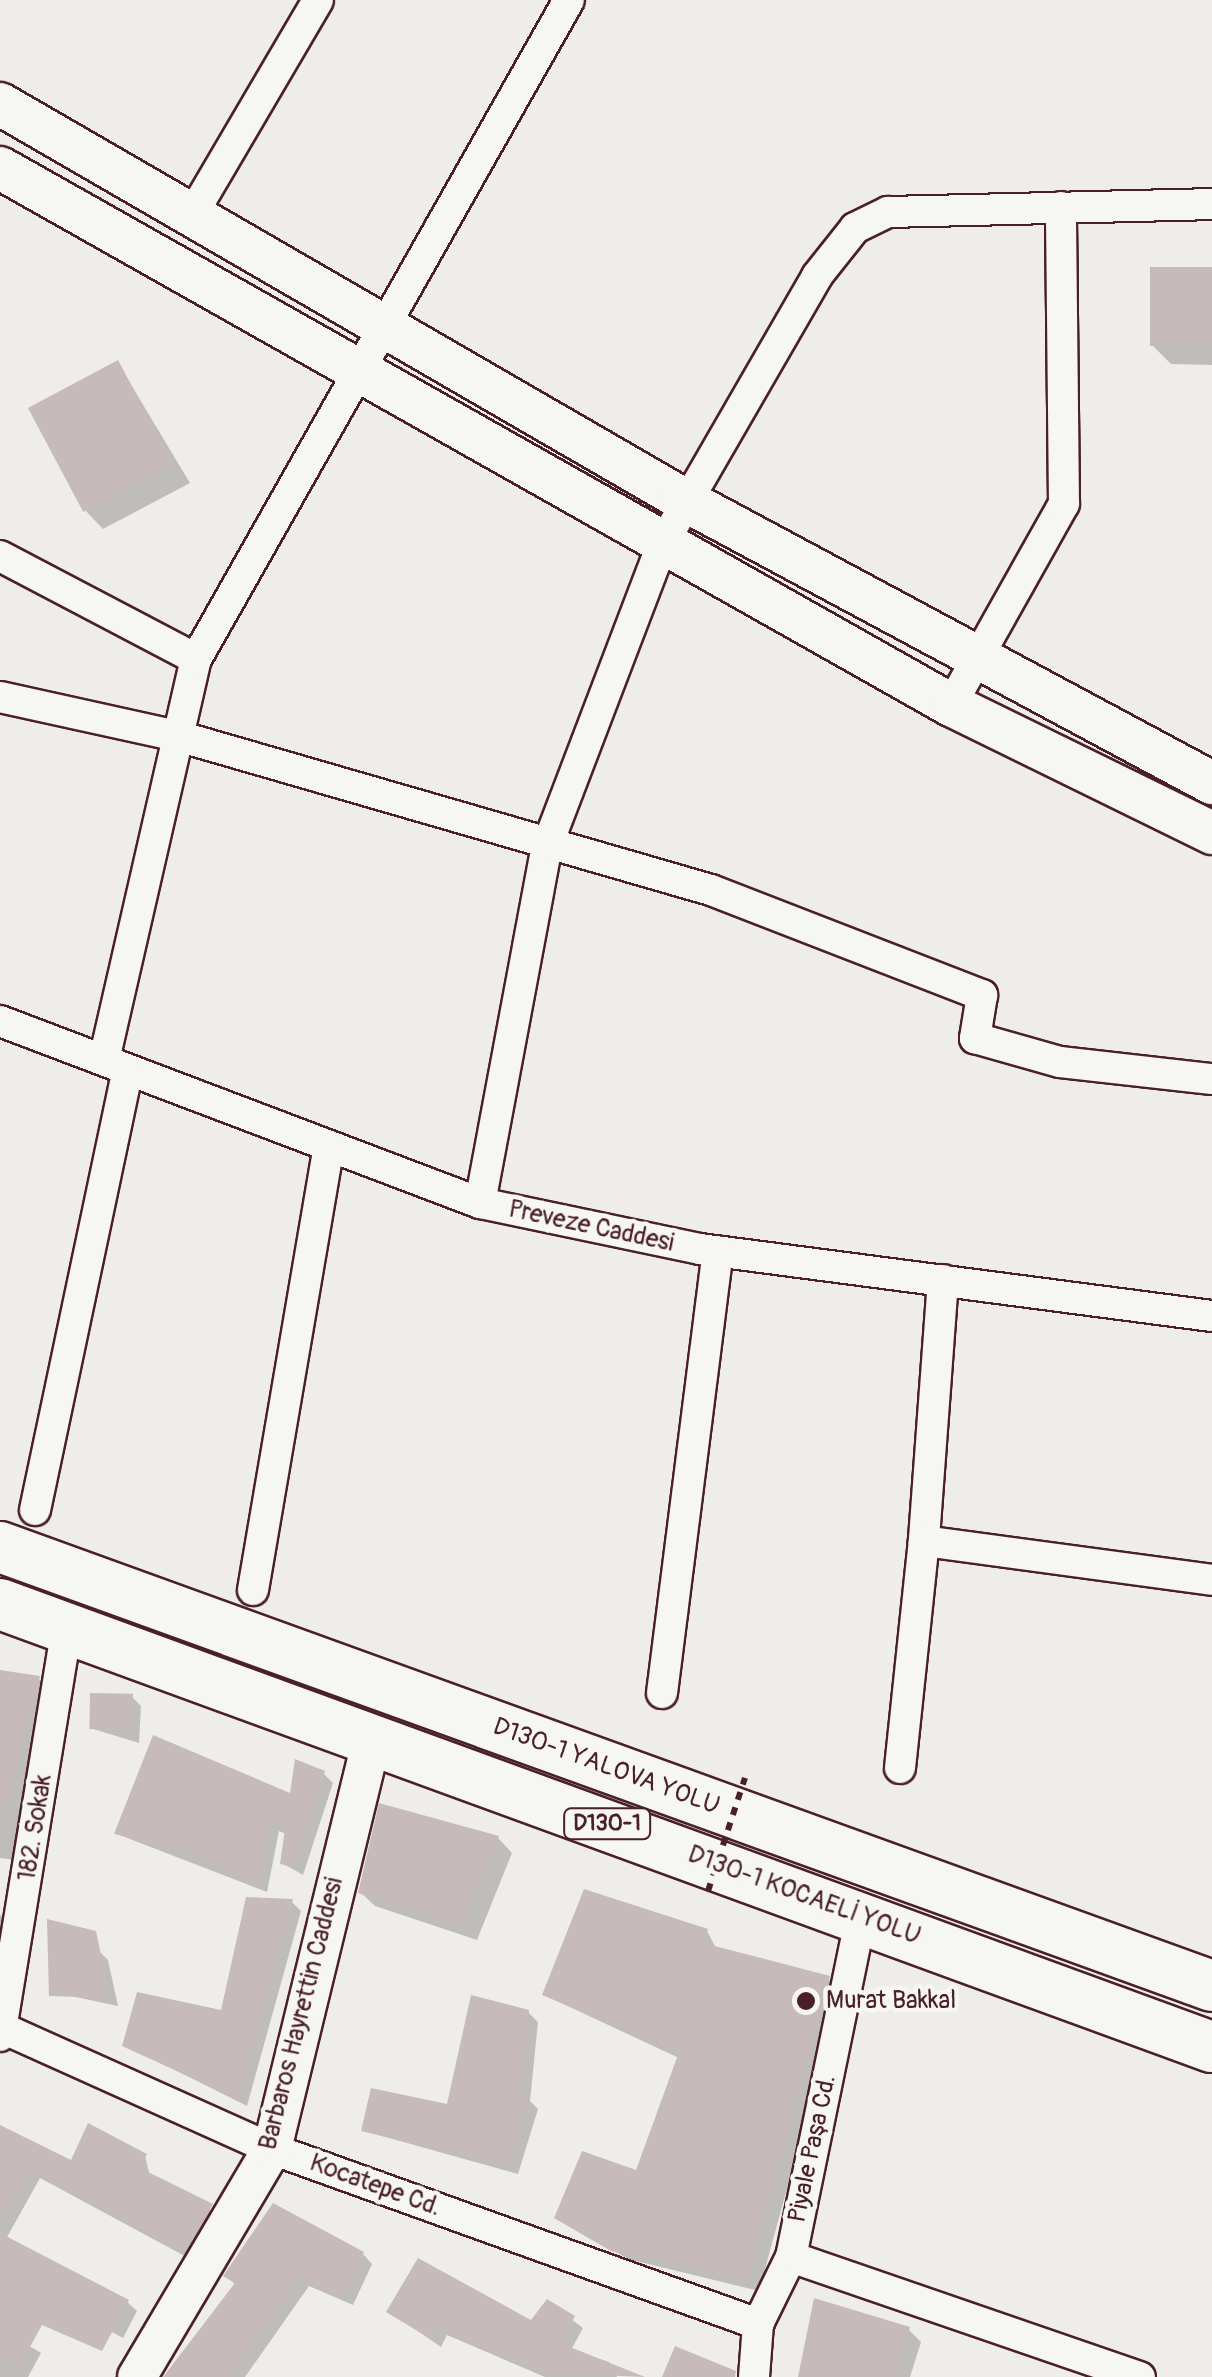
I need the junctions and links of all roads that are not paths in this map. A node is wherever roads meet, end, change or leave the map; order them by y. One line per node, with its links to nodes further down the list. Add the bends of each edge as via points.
1 (318, 0): 7 (street)
2 (570, 0): 8 (street)
3 (0, 104): 7 (main road)
4 (0, 168): 9 (main road)
5 (1212, 204): 6 (street)
6 (1061, 207): 10 (street, via 888,212 855,228 817,276); 14 (street, via 1064,504)
7 (192, 215): 8 (main road)
8 (380, 324): 9 (street); 10 (main road)
9 (354, 370): 11 (main road); 13 (street)
10 (687, 501): 11 (street); 14 (main road)
11 (662, 545): 16 (main road); 20 (street)
12 (0, 556): 13 (street)
13 (196, 660): 17 (street)
14 (976, 661): 16 (street); 18 (main road)
15 (0, 697): 17 (street)
16 (951, 705): 19 (main road)
17 (178, 736): 20 (street); 22 (street)
18 (1212, 783)
19 (1212, 833)
20 (547, 846): 23 (street, via 712,890 982,995 975,1038 1060,1062); 25 (street)
21 (0, 1021): 22 (street, Preveze Caddesi)
22 (116, 1066): 24 (street, Preveze Caddesi); 29 (street)
23 (1212, 1080)
24 (328, 1150): 25 (street, Preveze Caddesi); 33 (street)
25 (480, 1203): 26 (street, Preveze Caddesi)
26 (718, 1252): 27 (street, Preveze Caddesi); 36 (street)
27 (943, 1280): 28 (street, Preveze Caddesi); 30 (street)
28 (1212, 1316)
29 (35, 1510)
30 (924, 1541): 32 (street); 38 (street)
31 (0, 1548): 40 (highway, D130-1 YALOVA YOLU / D130-1)
32 (1212, 1580)
33 (252, 1590)
34 (0, 1604): 35 (highway, D130-1 KOCAELİ YOLU / D130-1)
35 (68, 1628): 37 (highway, D130-1 KOCAELİ YOLU / D130-1); 41 (street, 182. Sokak)
36 (662, 1693)
37 (372, 1740): 39 (highway, D130-1 KOCAELİ YOLU / D130-1); 43 (street, Barbaros Hayrettin Caddesi)
38 (900, 1768)
39 (861, 1916): 42 (highway, D130-1 KOCAELİ YOLU / D130-1); 44 (street, Piyale Paşa Cd.)
40 (1204, 1980)
41 (2, 2030): 43 (street, Kocatepe Cd.)
42 (1212, 2047)
43 (272, 2149): 45 (street, Kocatepe Cd.); 46 (street, Barbaros Hayrettin Caddesi)
44 (792, 2257): 45 (street, Piyale Paşa Cd.); 48 (street)
45 (758, 2324): 47 (street, Piyale Paşa Cd.)
46 (137, 2377)
47 (754, 2377)
48 (1140, 2377)

